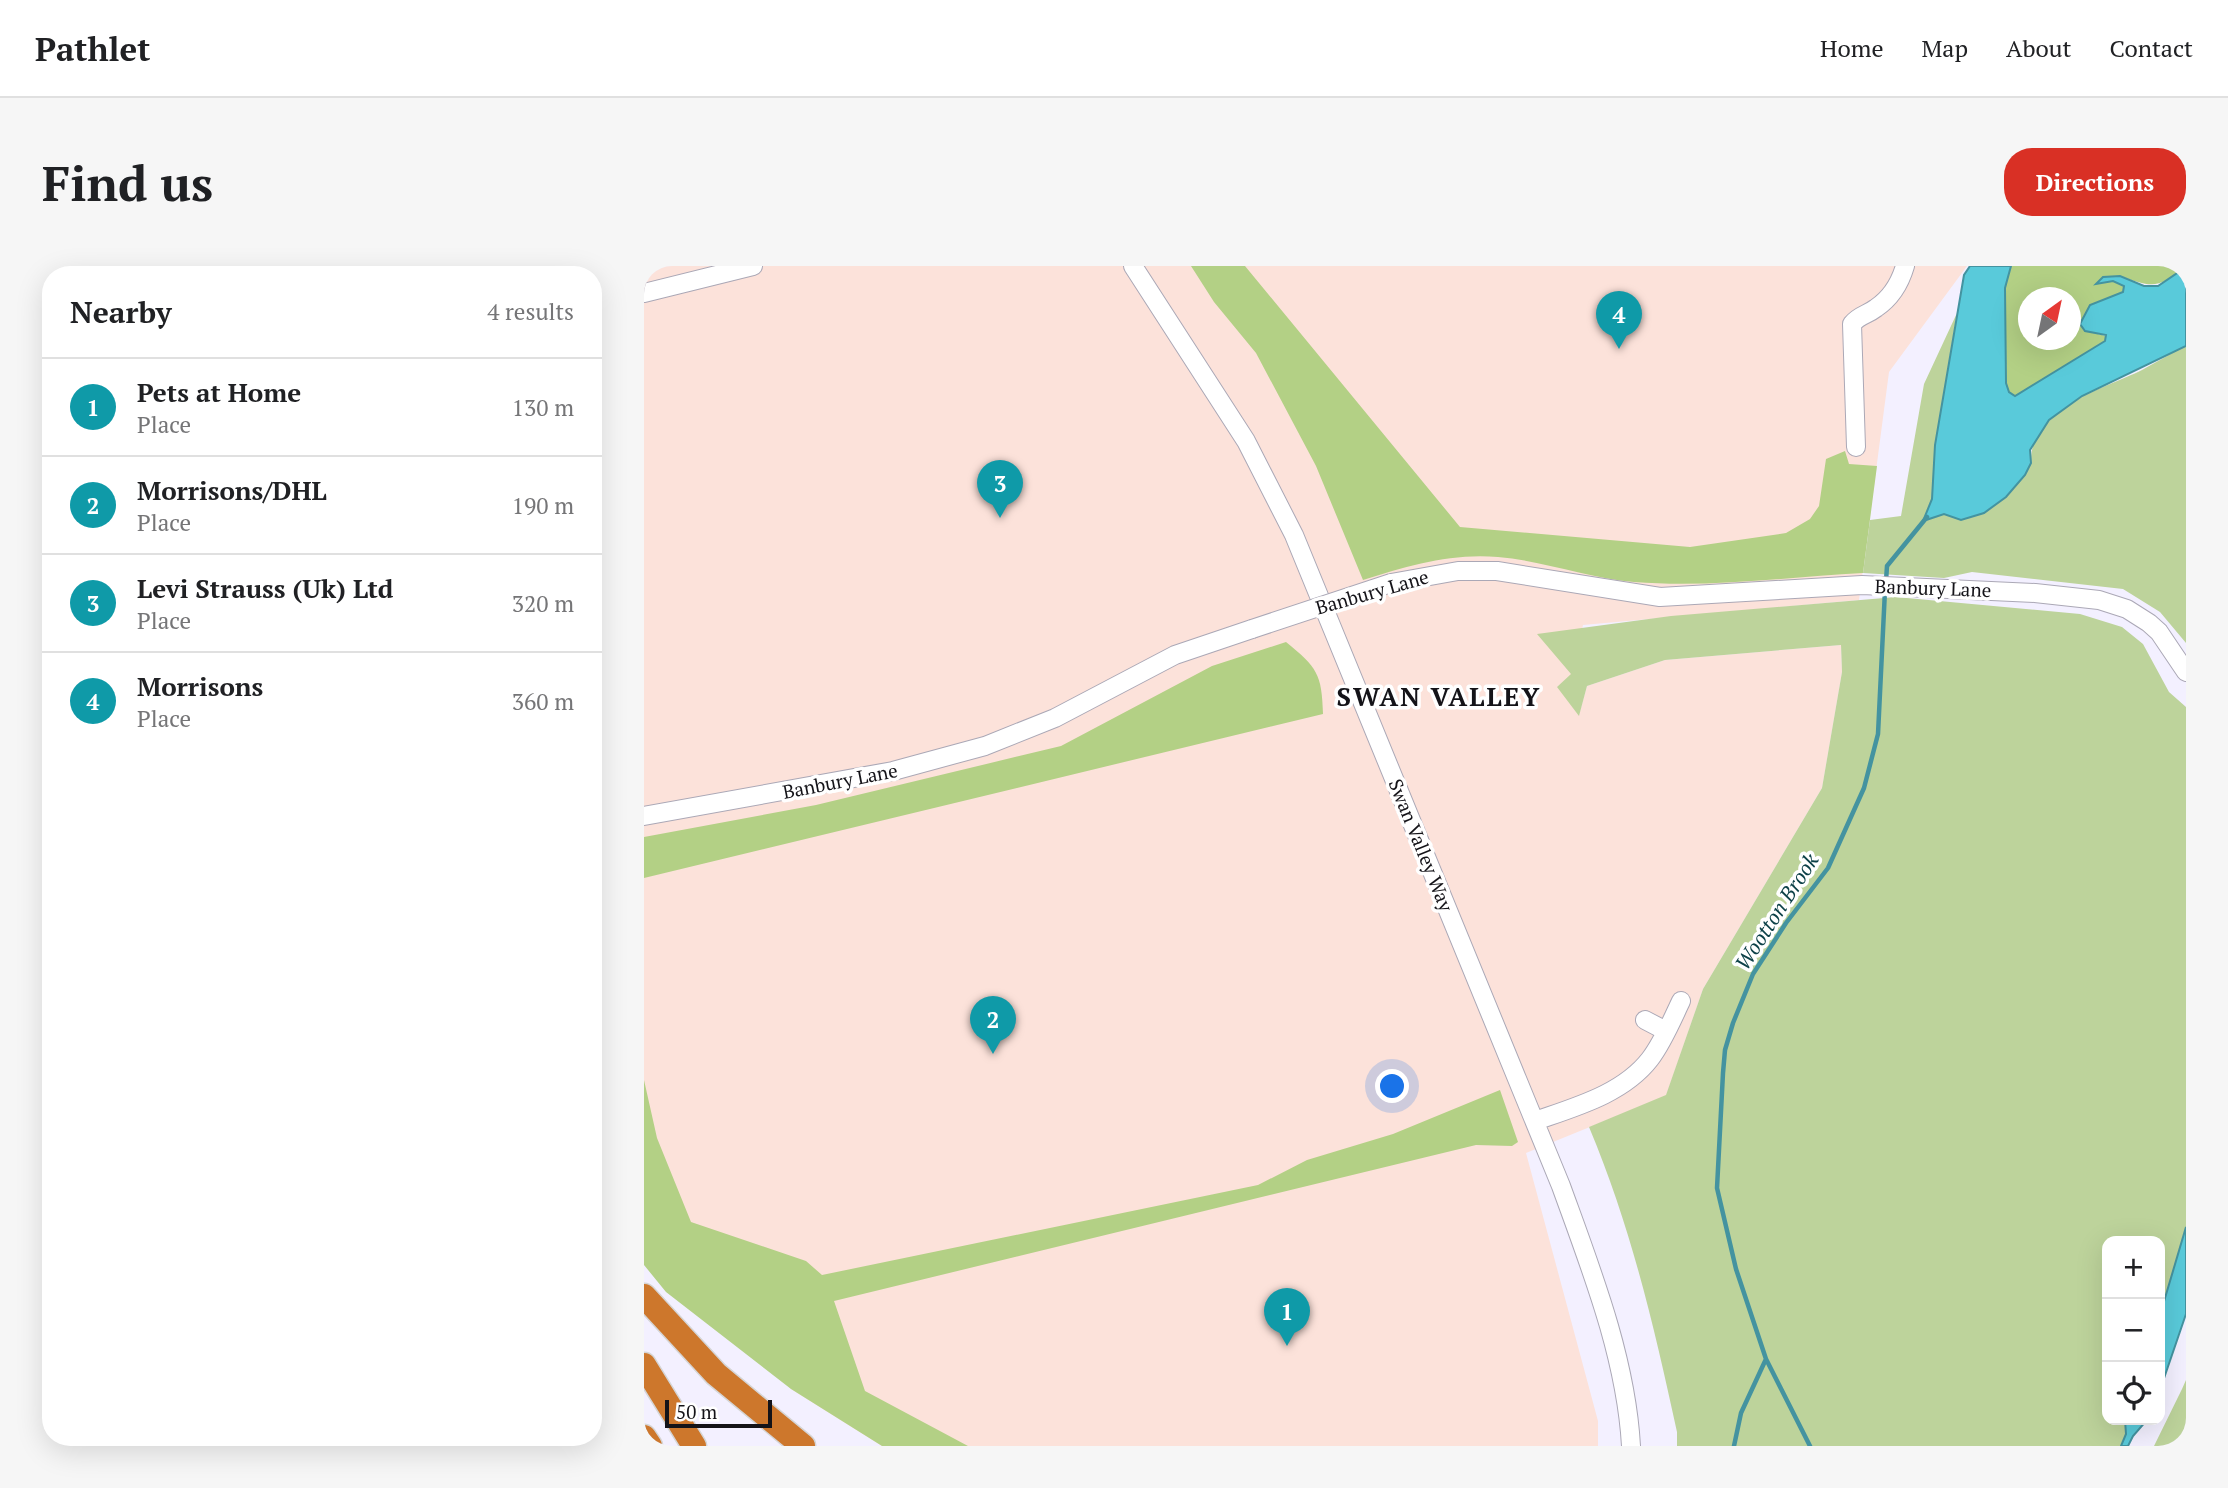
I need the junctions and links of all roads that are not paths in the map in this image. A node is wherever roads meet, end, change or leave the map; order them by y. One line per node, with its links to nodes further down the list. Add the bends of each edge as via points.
1 (753, 266): 4 (street)
2 (1905, 266): 5 (street, via 1894,293 1852,324)
3 (1133, 269): 11 (street, Swan Valley Way, via 1246,441 1294,536)
4 (644, 293)
5 (1856, 447)
6 (2186, 672): 7 (street, Banbury Lane, bridge, via 2159,632 2136,614 2118,605 2035,593 1862,585 1687,598 1632,594 1497,571 1447,572 1391,583 1175,655 1055,718 985,746 893,771)
7 (644, 816)
8 (1681, 1001): 10 (street)
9 (1645, 1020): 10 (street)
10 (1666, 1031): 11 (street, via 1637,1074 1599,1098)
11 (1535, 1121): 18 (street, Swan Valley Way, via 1595,1280 1621,1379)
12 (644, 1296): 17 (highway, via 716,1374)
13 (644, 1364): 16 (highway)
14 (644, 1437): 15 (highway)
15 (650, 1446)
16 (694, 1446)
17 (803, 1446)
18 (1630, 1446)

